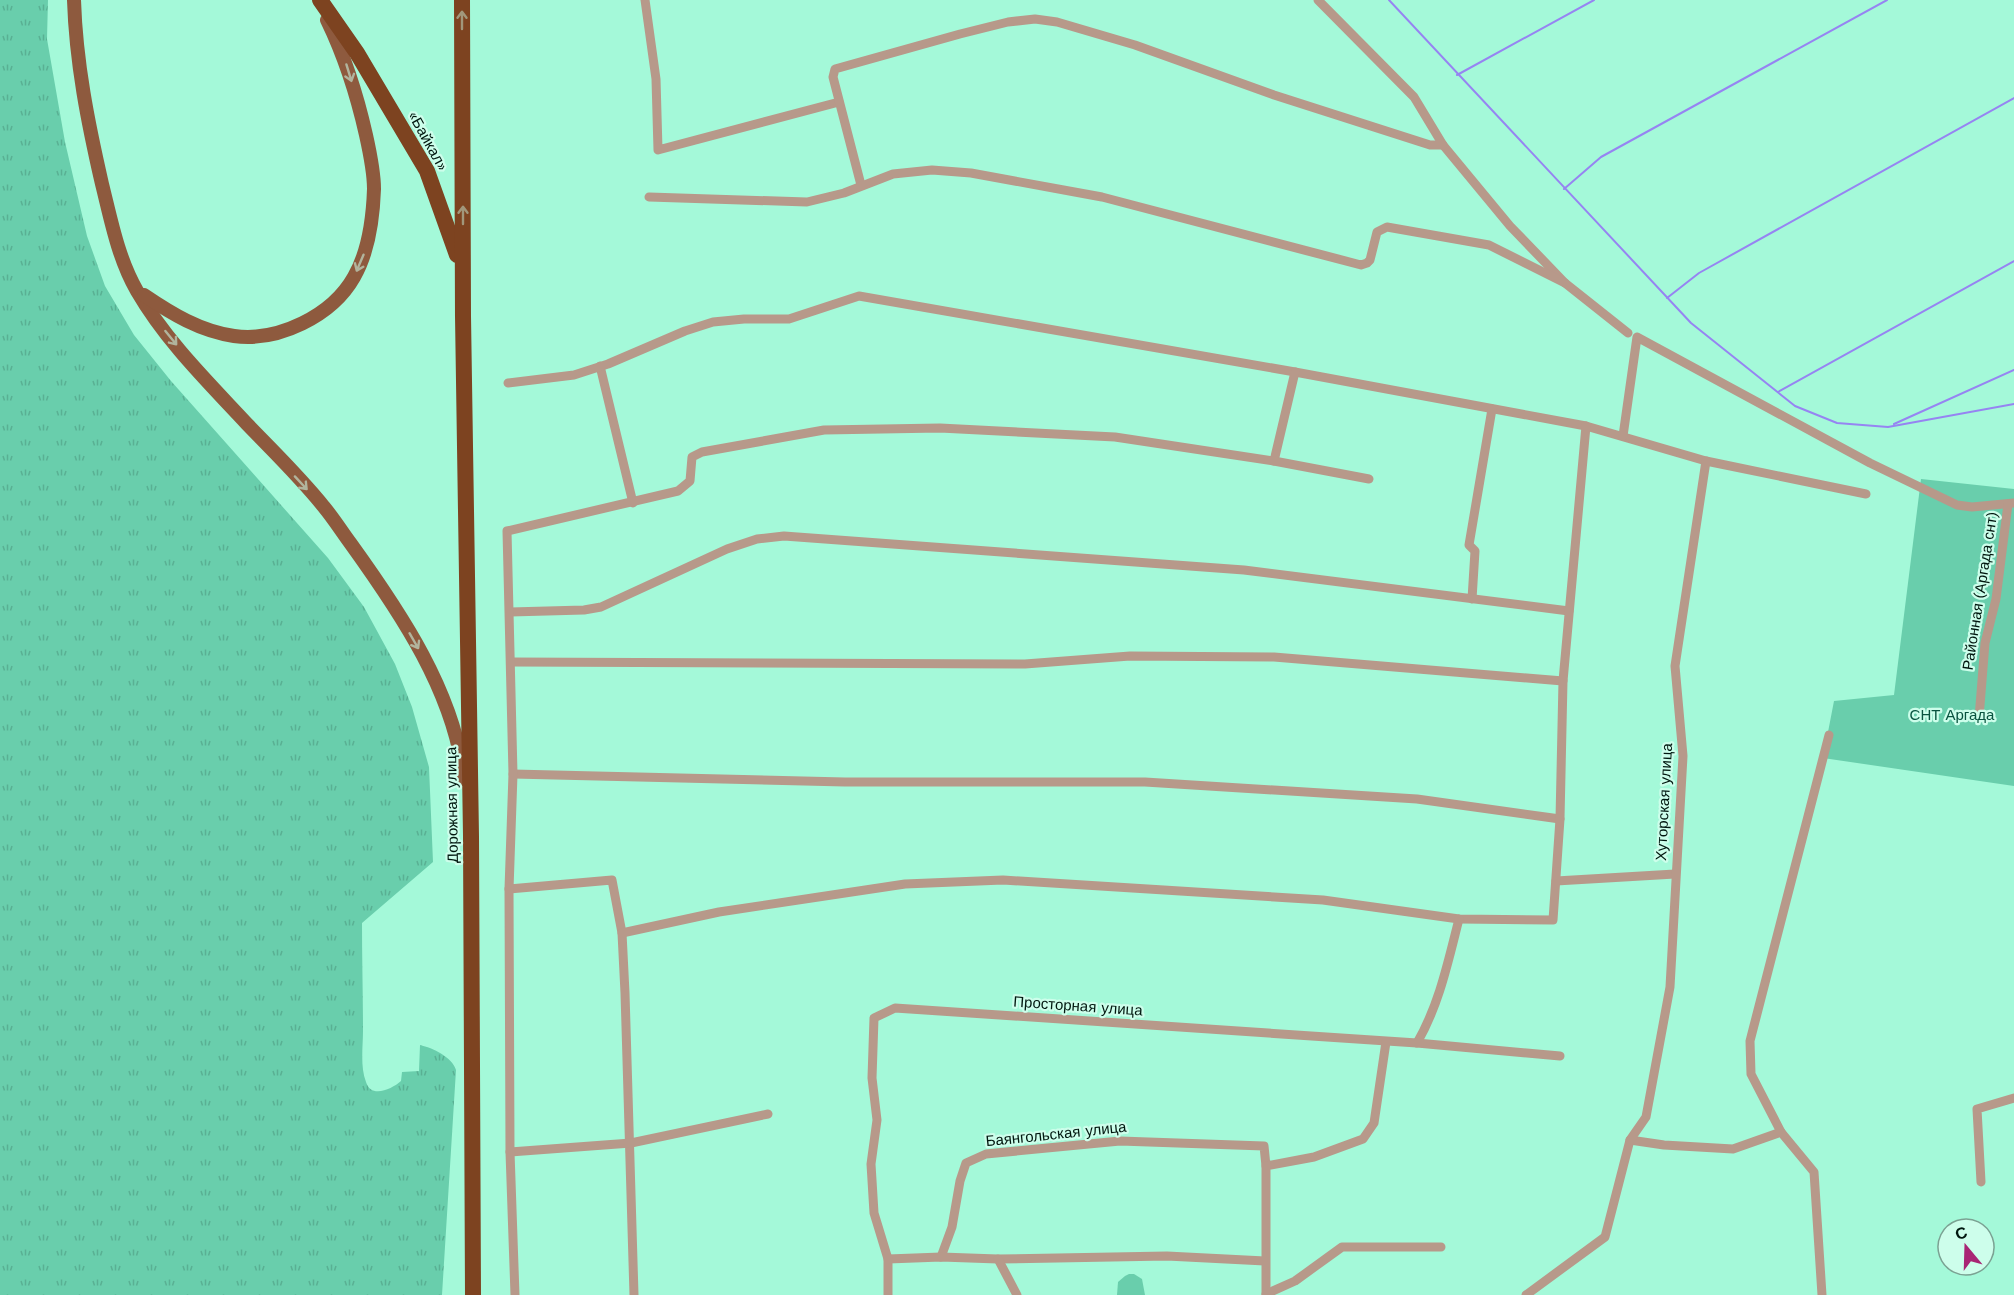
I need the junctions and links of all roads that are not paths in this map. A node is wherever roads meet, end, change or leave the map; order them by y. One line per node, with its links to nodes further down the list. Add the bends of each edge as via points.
1 (74, 0): 11 (main road, via 80,79 90,133 115,236)
2 (319, 0): 11 (main road, one-way to 11, via 344,54 371,156 372,218 354,278 336,300 307,321 255,337 235,336 189,323); 12 (highway, «Байкал», via 357,53 427,171 455,245)
3 (462, 0): 12 (highway, one-way to 3)
4 (647, 0): 6 (street, via 656,79 658,150)
5 (1318, 0): 7 (street, via 1414,97)
6 (839, 102): 7 (street, via 835,69 970,31 1035,19 1135,45 1274,96 1430,145); 8 (street)
7 (1443, 145): 10 (street, via 1510,226)
8 (861, 185): 9 (street, via 807,202); 10 (street, via 893,174 932,170 971,173 1102,197 1361,265 1370,260 1377,232 1387,227 1489,245)
9 (649, 197)
10 (1565, 283): 13 (street)
11 (137, 290): 35 (main road, one-way to 35, via 190,362 324,507 384,589 422,655 456,733)
12 (463, 316): 35 (highway, Дорожная улица)
13 (1628, 333)
14 (600, 366): 15 (street, via 713,322 789,319 859,296); 16 (street, via 574,375); 24 (street)
15 (1295, 372): 17 (street); 20 (street)
16 (508, 383)
17 (1492, 409): 18 (street); 26 (street, via 1469,545 1475,551)
18 (1586, 426): 19 (street); 27 (street)
19 (1623, 436): 21 (street); 25 (street, via 1637,337 1870,463 1957,505)
20 (1274, 461): 22 (street); 24 (street, via 1115,436 940,428 824,430 702,452 692,457 690,482 685,487)
21 (1706, 461): 23 (street); 36 (street, Хуторская улица, via 1675,666 1683,756)
22 (1369, 479)
23 (1866, 494)
24 (633, 503): 28 (street, via 507,531)
25 (2011, 503): 31 (street, Районная (Аргада снт), via 1985,643)
26 (1473, 599): 27 (street); 28 (street, via 1244,570 784,536 757,539 727,549 601,607)
27 (1569, 611): 30 (street)
28 (510, 612): 29 (street)
29 (511, 662): 30 (street, via 1025,664 1130,656 1274,657); 33 (street)
30 (1563, 681): 34 (street)
31 (1979, 718)
32 (1829, 735): 46 (street, via 1750,1041 1751,1074)
33 (513, 774): 34 (street, via 844,782 1145,782 1417,799); 38 (street)
34 (1560, 819): 37 (street)
35 (471, 836): 58 (highway, Дорожная улица)
36 (1675, 874): 37 (street); 47 (street, Хуторская улица, via 1670,987 1646,1117)
37 (1556, 881): 39 (street, via 1553,920)
38 (509, 889): 40 (street, via 612,880); 49 (street)
39 (1459, 919): 40 (street, via 1323,900 1003,880 905,884 719,912); 42 (street, via 1437,1000)
40 (622, 933): 48 (street)
41 (1386, 1041): 42 (street, Просторная улица); 50 (street, via 1374,1124 1363,1139 1314,1157); 54 (street, Просторная улица, via 895,1008 874,1018 872,1078 877,1120 871,1164 873,1203)
42 (1416, 1043): 43 (street, Просторная улица)
43 (1560, 1056)
44 (2014, 1098): 51 (street, via 1977,1109)
45 (768, 1114): 48 (street)
46 (1781, 1132): 47 (street, via 1733,1149); 64 (street, via 1814,1172)
47 (1630, 1140): 63 (street, Хуторская улица, via 1605,1237)
48 (630, 1143): 49 (street); 60 (street)
49 (510, 1152): 59 (street)
50 (1266, 1166): 53 (street, Баянгольская улица, via 1264,1146 1119,1141 986,1154 966,1163); 56 (street)
51 (1981, 1182)
52 (1441, 1248): 57 (street, via 1342,1247 1295,1281)
53 (941, 1257): 54 (street); 55 (street)
54 (888, 1259): 61 (street, Просторная улица)
55 (998, 1259): 56 (street, via 1167,1256); 62 (street)
56 (1265, 1261): 57 (street)
57 (1266, 1294)
58 (473, 1295)
59 (515, 1295)
60 (633, 1295)
61 (888, 1295)
62 (1017, 1295)
63 (1526, 1295)
64 (1822, 1295)

